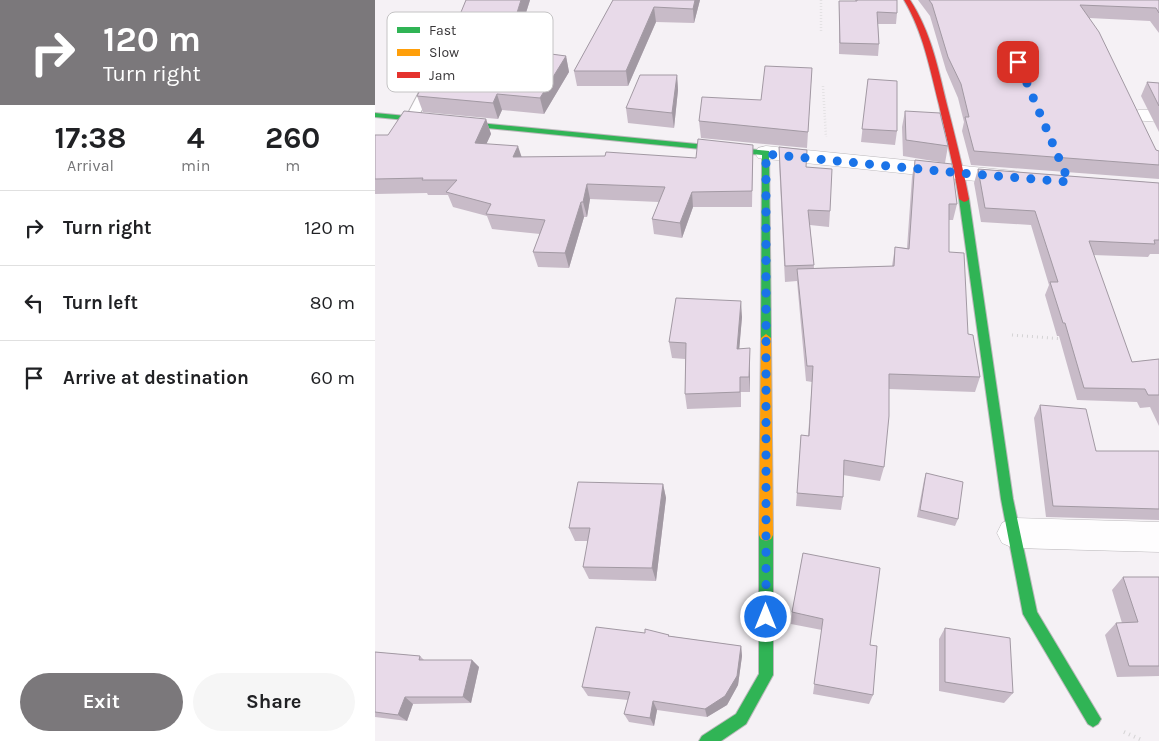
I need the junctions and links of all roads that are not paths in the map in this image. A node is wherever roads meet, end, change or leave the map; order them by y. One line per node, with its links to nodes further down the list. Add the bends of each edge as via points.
1 (907, 0): 8 (street, via 919,17 929,49)
2 (425, 92): 6 (lane)
3 (375, 115): 6 (street)
4 (1139, 116): 5 (street)
5 (1159, 116)
6 (411, 119): 7 (street)
7 (766, 154): 8 (street); 13 (street, via 766,675 741,719)
8 (960, 173): 9 (street); 10 (street)
9 (1039, 180)
10 (1013, 533): 11 (street); 12 (street, via 1030,614)
11 (1159, 536)
12 (1093, 719)
13 (707, 741)

